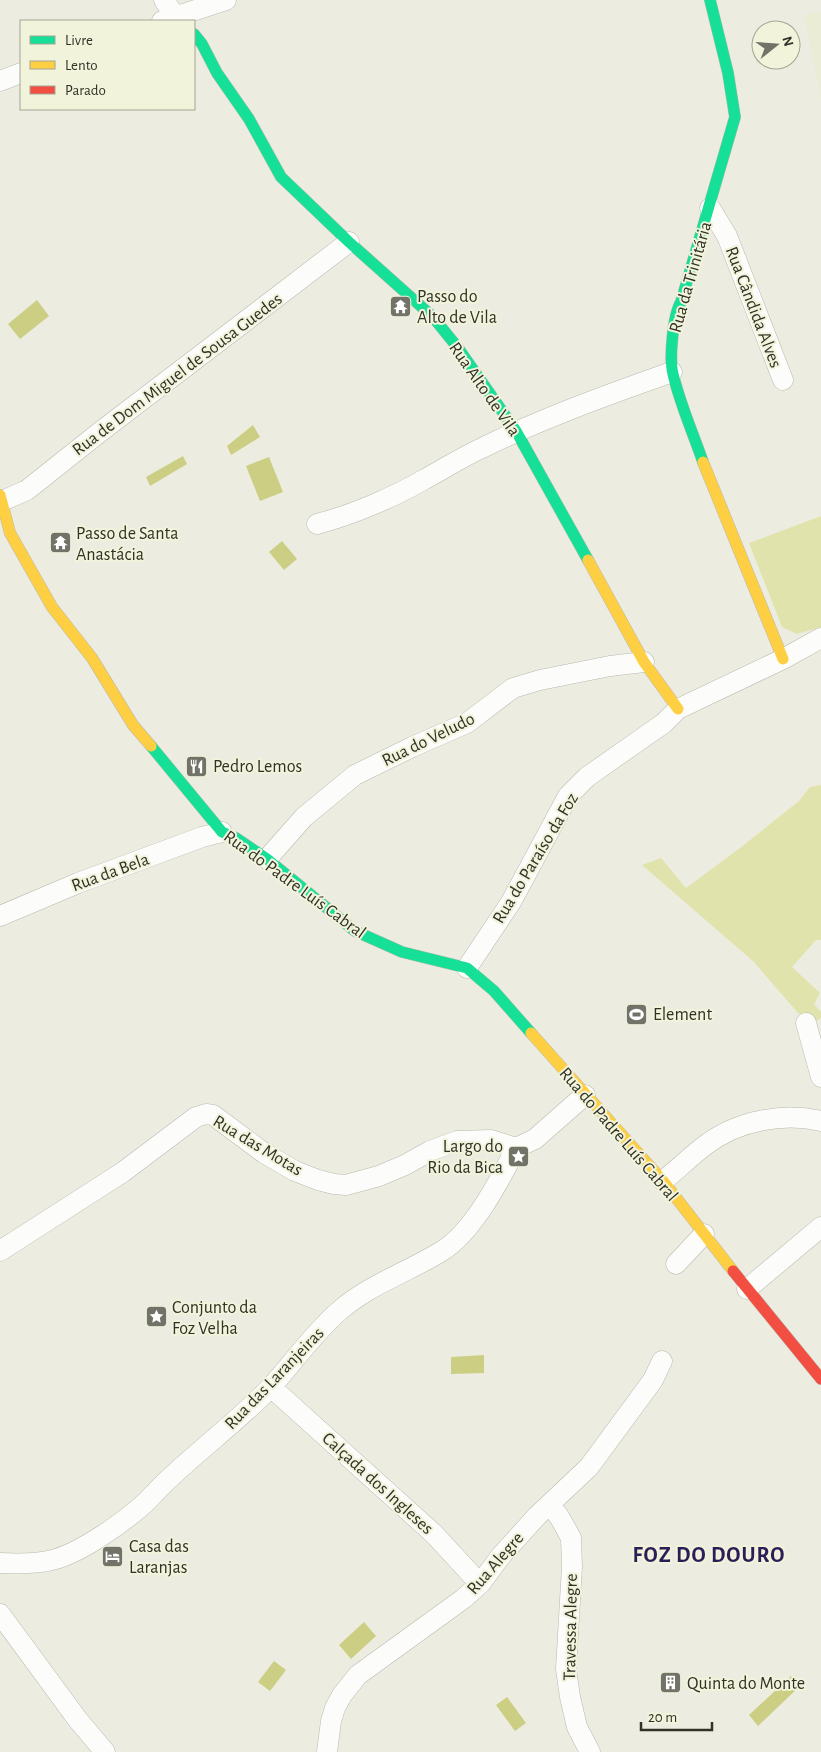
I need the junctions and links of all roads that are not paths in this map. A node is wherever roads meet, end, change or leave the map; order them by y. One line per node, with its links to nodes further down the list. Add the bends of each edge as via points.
1 (226, 0): 3 (street)
2 (710, 0): 7 (street, Rua da Trinitária, via 728,69 735,117)
3 (170, 15)
4 (195, 35): 8 (street, Rua Alto de Vila, via 250,119 281,176)
5 (20, 74): 6 (street)
6 (0, 81)
7 (710, 208): 9 (street, Rua da Trinitária, via 676,310); 10 (street, Rua Cândida Alves, via 727,236)
8 (349, 242): 11 (street, Rua Alto de Vila, via 433,317); 12 (street, Rua de Dom Miguel de Sousa Guedes, via 27,490)
9 (672, 372): 11 (street); 16 (street, Rua da Trinitária, via 703,462)
10 (783, 380)
11 (516, 431): 13 (street, via 423,480 343,517); 17 (street, Rua Alto de Vila)
12 (1, 498): 14 (street, Rua do Padre Luís Cabral)
13 (317, 524)
14 (5, 536): 19 (street, Rua do Padre Luís Cabral, via 52,607 92,658 133,724)
15 (821, 638): 16 (street, Rua do Paraíso da Foz)
16 (783, 659): 18 (street, Rua do Paraíso da Foz)
17 (644, 662): 18 (street, Rua Alto de Vila); 20 (street, Rua do Veludo, via 610,666 513,688 467,723 355,775 304,818)
18 (678, 709): 22 (street, Rua do Paraíso da Foz, via 664,723 586,777 568,796 512,902)
19 (222, 832): 20 (street, Rua do Padre Luís Cabral); 21 (street, Rua da Bela, via 78,883)
20 (267, 859): 22 (street, Rua do Padre Luís Cabral, via 355,931 402,952)
21 (0, 916)
22 (467, 968): 25 (street, Rua do Padre Luís Cabral, via 494,991)
23 (806, 1023): 24 (street)
24 (821, 1077)
25 (585, 1095): 27 (street, via 535,1139); 28 (street, Rua do Padre Luís Cabral)
26 (821, 1121): 28 (street, via 788,1118 748,1124 708,1143)
27 (516, 1148): 31 (street, Rua das Motas, via 490,1140 456,1141 379,1176 346,1185 334,1184 295,1171 264,1153 213,1115 206,1114); 36 (street, Rua das Laranjeiras, via 497,1186 462,1234 443,1250 340,1310)
28 (663, 1181): 30 (street, Rua do Padre Luís Cabral)
29 (821, 1227): 33 (street)
30 (704, 1234): 32 (street); 33 (street, Rua do Padre Luís Cabral)
31 (0, 1251)
32 (676, 1264)
33 (747, 1289): 35 (street, Rua do Padre Luís Cabral)
34 (662, 1361): 37 (street, Rua Alegre, via 653,1380 589,1467)
35 (821, 1379)
36 (270, 1387): 38 (street, Rua das Laranjeiras, via 120,1523 71,1553 55,1559); 39 (street, Calçada dos Ingleses, via 434,1534)
37 (550, 1504): 39 (street, Rua Alegre, via 520,1534); 43 (street, Travessa Alegre, via 571,1538 566,1669 577,1727)
38 (0, 1563)
39 (480, 1584): 42 (street, Rua Alegre, via 358,1675 335,1708)
40 (0, 1614): 41 (street)
41 (105, 1752)
42 (327, 1752)
43 (590, 1752)

